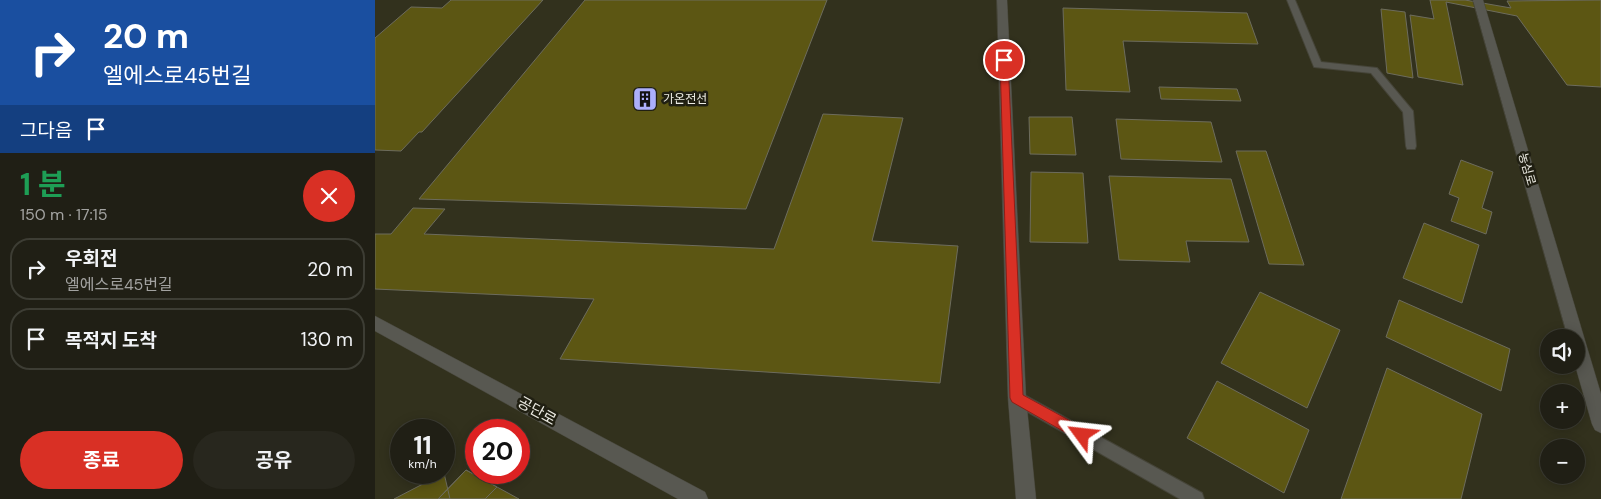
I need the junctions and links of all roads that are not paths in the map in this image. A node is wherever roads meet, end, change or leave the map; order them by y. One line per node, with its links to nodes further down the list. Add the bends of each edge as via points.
1 (1002, 0): 8 (street)
2 (1291, 0): 4 (lane, via 1317,65 1374,70 1408,112)
3 (1478, 0): 6 (street, 농심로)
4 (1411, 146)
5 (375, 323): 10 (street, 공단로)
6 (1573, 329)
7 (1585, 369): 9 (street, 농심로)
8 (1017, 398): 11 (street); 12 (lane)
9 (1601, 424)
10 (698, 499)
11 (1026, 499)
12 (1196, 499)

